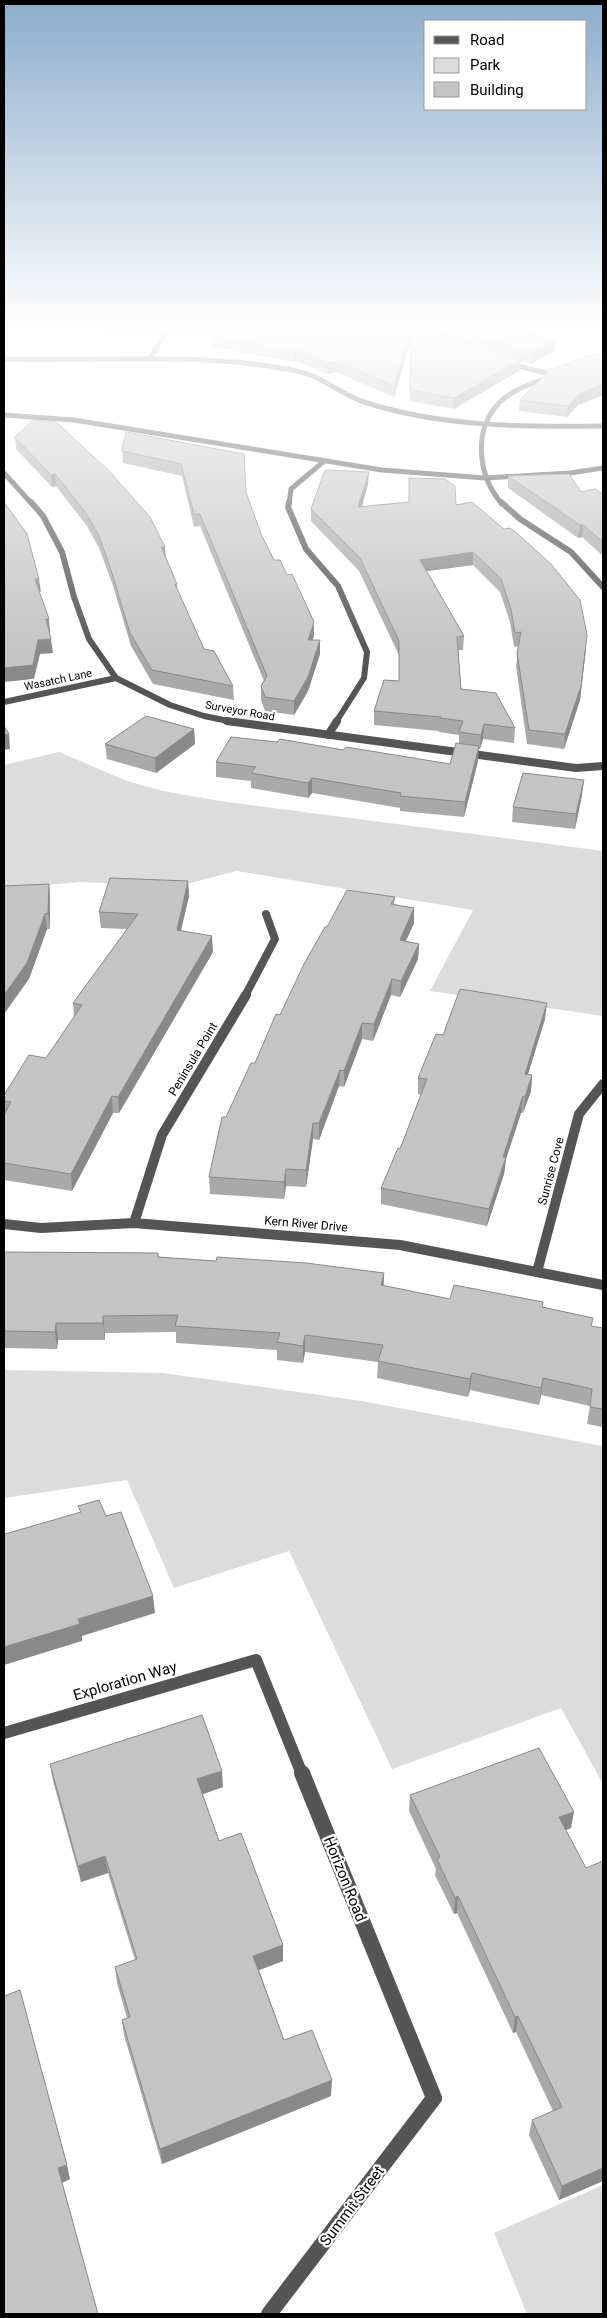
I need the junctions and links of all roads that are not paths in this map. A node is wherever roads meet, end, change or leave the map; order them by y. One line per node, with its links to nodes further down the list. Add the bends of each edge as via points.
1 (176, 437): 3 (street)
2 (483, 437): 6 (street, via 480,450)
3 (323, 462): 6 (street); 10 (street, via 292,489 288,507 306,549 338,586 366,652 367,665 364,678)
4 (603, 468): 6 (street)
5 (4, 473): 8 (street, Surveyor Road, via 47,523 62,552 89,638)
6 (485, 478): 7 (street, via 505,507 566,548)
7 (603, 587)
8 (116, 678): 9 (street, Wasatch Lane); 10 (street, Surveyor Road, via 170,705 204,716)
9 (4, 702)
10 (328, 735): 11 (street, Surveyor Road, via 576,768)
11 (603, 766)
12 (266, 914): 14 (street, Peninsula Point, via 276,939 162,1135)
13 (603, 1084): 16 (street, Sunrise Cove, via 580,1114)
14 (134, 1223): 15 (street, Kern River Drive, via 41,1228); 16 (street, Kern River Drive, via 400,1245)
15 (4, 1224)
16 (537, 1272): 17 (street, Kern River Drive)
17 (603, 1285)
18 (256, 1660): 19 (street, Exploration Way); 20 (street, Horizon Road)
19 (4, 1733)
20 (434, 2098): 21 (street, Summit Street)
21 (269, 2314)

